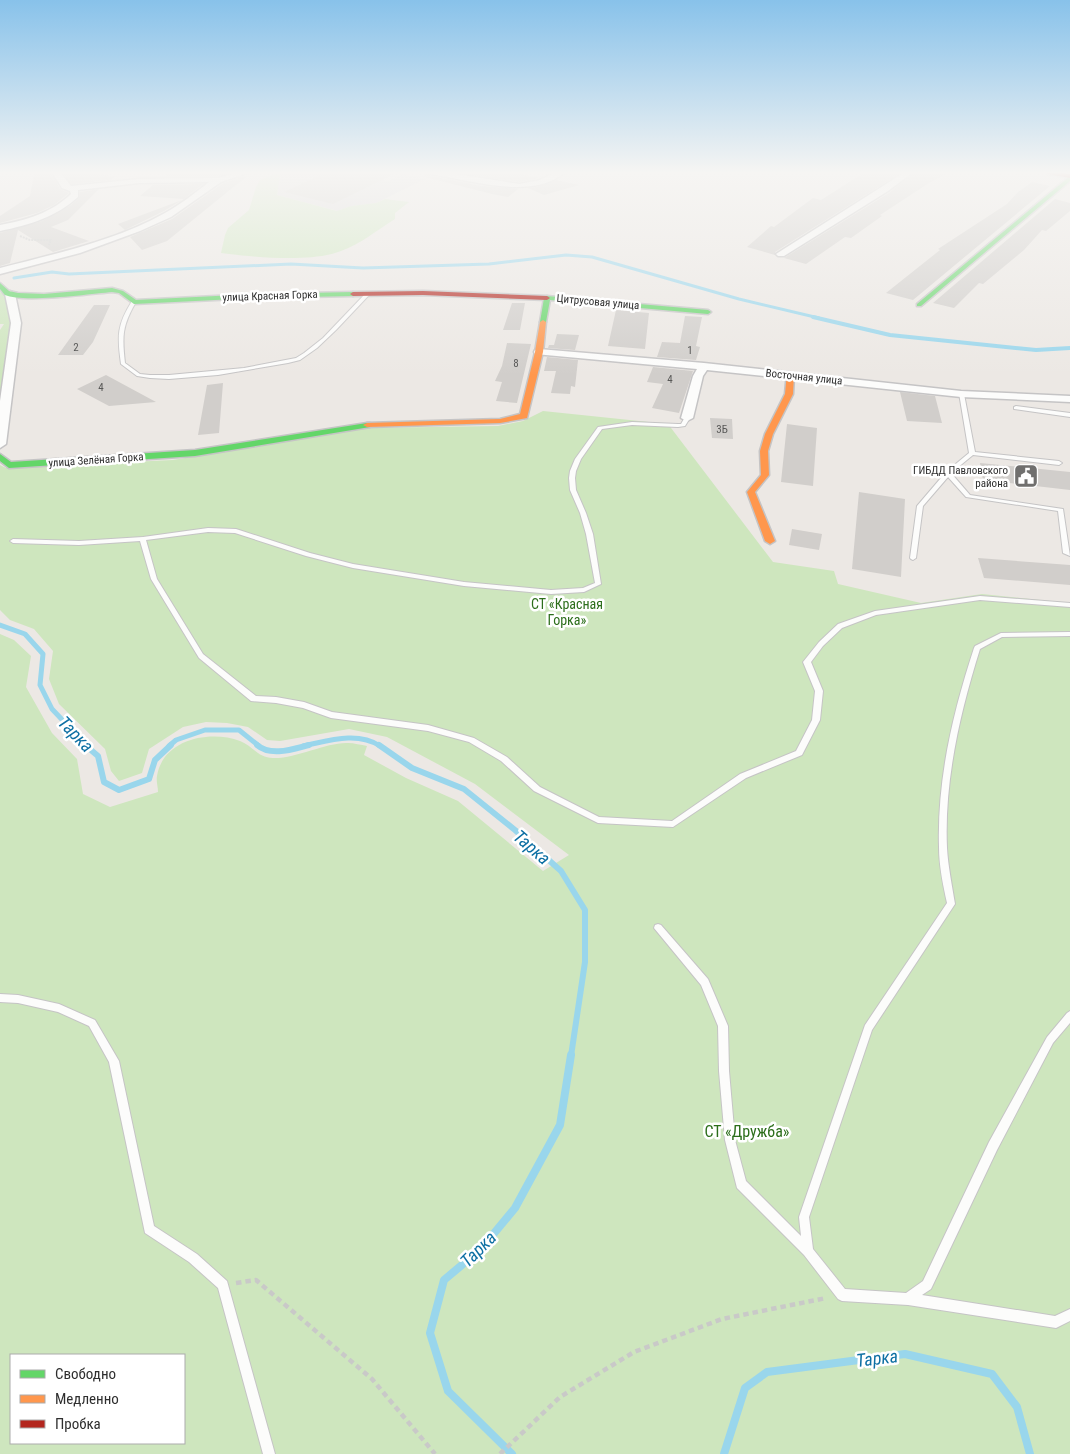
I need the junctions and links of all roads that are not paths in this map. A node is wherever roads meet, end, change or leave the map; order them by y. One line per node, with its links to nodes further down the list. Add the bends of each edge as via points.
1 (111, 240): 5 (street)
2 (804, 240): 4 (street)
3 (996, 240): 11 (street)
4 (781, 254)
5 (0, 271)
6 (0, 285): 7 (street)
7 (10, 294): 10 (street, via 112,290); 21 (street, via 16,323)
8 (368, 294): 9 (street, улица Красная Горка); 10 (street, улица Красная Горка); 10 (lane, via 298,359 167,378 139,376 123,364 122,321)
9 (548, 298): 12 (street, Цитрусовая улица); 13 (street, Цитрусовая улица)
10 (134, 302)
11 (919, 305)
12 (708, 312)
13 (539, 352): 14 (street, Восточная улица); 22 (street, Цитрусовая улица, via 524,416 500,421 362,425)
14 (704, 366): 15 (street, Восточная улица); 20 (street, via 698,376)
15 (790, 375): 16 (street, Восточная улица); 29 (street, via 789,394 764,451 765,475 750,492)
16 (961, 394): 17 (street, Восточная улица); 23 (lane)
17 (1070, 399)
18 (1016, 408): 19 (lane)
19 (1070, 415)
20 (687, 418): 27 (lane, via 683,424 671,428 618,424 600,428 582,453 573,471 572,488 585,519 598,584 584,590 551,592 417,577 308,555 236,531 208,530)
21 (0, 444)
22 (195, 453): 24 (street, улица Зелёная Горка, via 10,465)
23 (972, 453): 25 (lane); 26 (lane)
24 (0, 457)
25 (1059, 463)
26 (948, 473): 30 (lane, via 968,496 1061,510 1066,553); 31 (lane, via 920,506)
27 (143, 539): 28 (lane, via 79,543); 32 (lane, via 154,579 201,656 254,699 304,705 331,715 428,728 471,740 504,760 537,788 598,820 673,824 743,776 799,753 816,720 819,691 807,662 840,626 875,613 980,598)
28 (13, 541)
29 (770, 541)
30 (1070, 554)
31 (913, 558)
32 (1070, 605)
33 (1070, 634): 37 (lane, via 1001,635 977,648 966,680 946,787 943,848 951,904 868,1028 804,1217)
34 (658, 928): 37 (lane, via 705,982 723,1026 730,1140 741,1184)
35 (0, 998): 40 (lane, via 59,1008 92,1023 114,1061 148,1229 193,1258 223,1285)
36 (1070, 1016): 38 (lane, via 1050,1040 997,1138 927,1285)
37 (808, 1251): 38 (lane, via 842,1295)
38 (908, 1300): 39 (lane, via 1056,1322)
39 (1070, 1315)
40 (269, 1454)

